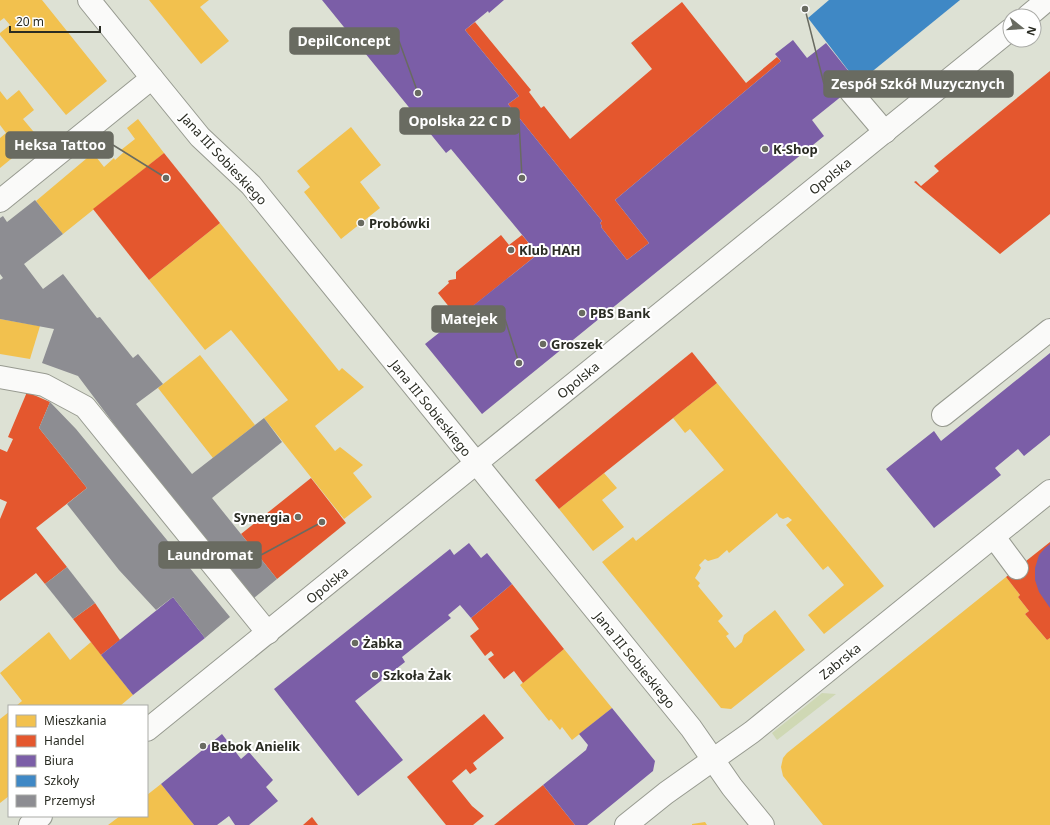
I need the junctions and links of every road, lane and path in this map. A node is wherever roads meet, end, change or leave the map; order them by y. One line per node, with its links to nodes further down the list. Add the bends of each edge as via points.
1 (89, 0): 5 (street, Jana III Sobieskiego)
2 (1047, 0): 3 (street)
3 (1038, 8)
4 (1002, 37): 7 (street, Opolska)
5 (152, 78): 8 (street); 12 (street, Jana III Sobieskiego, via 200,137 251,185)
6 (851, 92): 7 (street)
7 (885, 132): 12 (street, Opolska)
8 (0, 201)
9 (1050, 330): 11 (street)
10 (0, 377): 16 (street, via 44,385 85,407)
11 (943, 414)
12 (476, 463): 16 (street, Opolska); 18 (street, Jana III Sobieskiego, via 691,728)
13 (1050, 492): 14 (street, Zabrska)
14 (994, 537): 15 (street); 18 (street, Zabrska, via 752,732)
15 (1017, 568)
16 (268, 633): 17 (street, Opolska)
17 (148, 729)
18 (713, 760): 21 (street, Zabrska); 22 (street, Jana III Sobieskiego)
19 (40, 817): 20 (street)
20 (30, 825)
21 (626, 825)
22 (763, 825)

